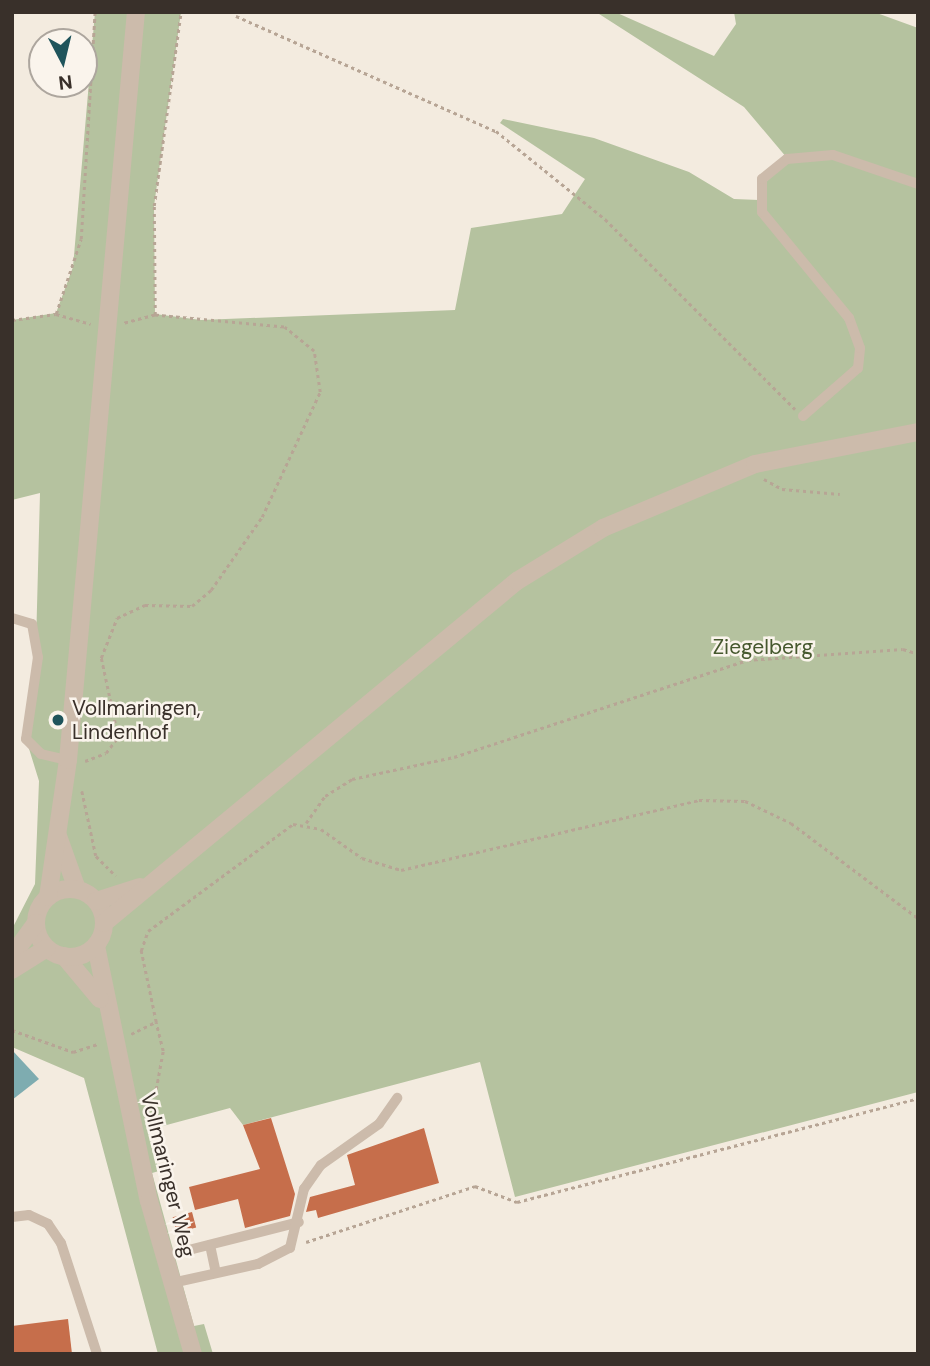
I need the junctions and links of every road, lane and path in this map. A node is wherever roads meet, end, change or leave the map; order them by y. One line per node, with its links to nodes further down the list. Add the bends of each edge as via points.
1 (95, 12): 8 (path, via 80,239)
2 (135, 12): 11 (street)
3 (181, 12): 9 (path, via 154,206)
4 (225, 12): 6 (path)
5 (240, 12): 6 (path)
6 (236, 16): 12 (path, via 496,131 605,219)
7 (918, 184): 12 (lane, via 833,155 788,159 762,179 762,212 849,318 860,348 858,368)
8 (56, 314): 10 (path); 11 (path)
9 (155, 314): 11 (path, via 141,324); 18 (path, via 284,327 314,351 320,392 262,517 211,590 192,606 145,605 117,618 101,658 118,737 96,758)
10 (12, 320)
11 (106, 324): 18 (street)
12 (803, 416)
13 (918, 432): 23 (street, via 755,464 603,528 517,581 212,841)
14 (782, 489): 15 (path)
15 (840, 495)
16 (12, 618): 18 (lane, via 32,624 38,657 26,739 41,754)
17 (918, 654): 20 (path, via 903,649 747,660 408,769 352,779 325,796)
18 (68, 760): 21 (street)
19 (80, 785): 22 (path, via 96,856)
20 (306, 823): 27 (path, via 362,858 401,870 699,800 745,801 791,823); 36 (path, via 281,828 148,931 141,951)
21 (57, 829): 24 (street); 25 (street)
22 (119, 880)
23 (150, 884): 26 (street); 29 (street)
24 (77, 890): 25 (street); 26 (street)
25 (48, 897): 28 (street)
26 (96, 901): 29 (street)
27 (918, 918)
28 (36, 923): 31 (street); 32 (street)
29 (104, 923): 30 (street)
30 (96, 946): 33 (street); 35 (street, Vollmaringer Weg)
31 (47, 948): 33 (street); 34 (street)
32 (12, 956)
33 (64, 956): 35 (street, Vollmaringer Weg)
34 (12, 970)
35 (104, 1006): 38 (street, Vollmaringer Weg)
36 (156, 1022): 38 (path); 41 (path, via 163,1051)
37 (12, 1030): 38 (path, via 73,1052)
38 (111, 1040): 46 (street, Vollmaringer Weg)
39 (397, 1098): 43 (lane, via 379,1124 321,1165 304,1189)
40 (918, 1098): 45 (path, via 517,1202 475,1186)
41 (151, 1117)
42 (12, 1216): 49 (lane, via 48,1224 61,1244)
43 (299, 1222): 44 (lane); 45 (lane)
44 (210, 1245): 46 (lane); 47 (lane)
45 (290, 1248): 47 (lane, via 258,1264)
46 (165, 1256): 48 (street, Vollmaringer Weg)
47 (215, 1269): 48 (lane)
48 (172, 1283): 50 (street, Vollmaringer Weg)
49 (97, 1354)
50 (193, 1354)

